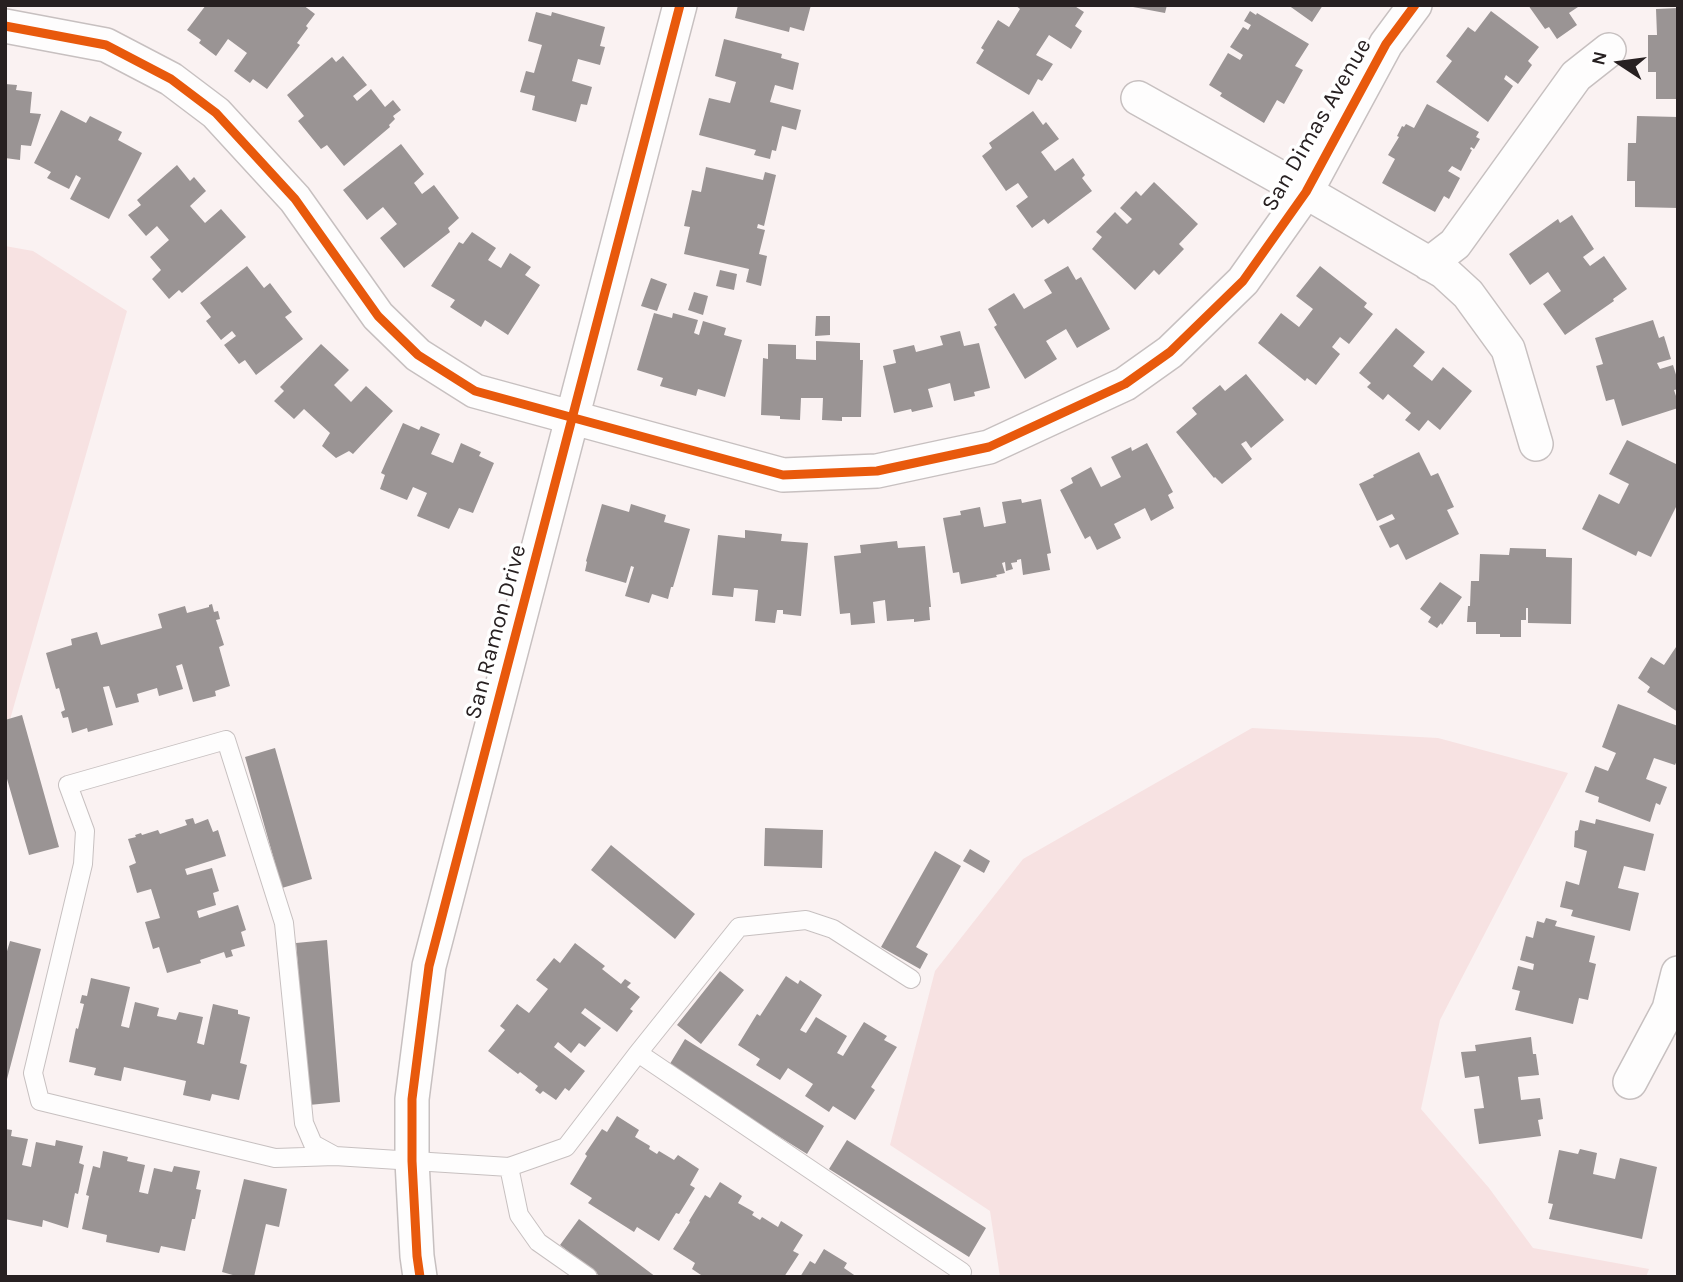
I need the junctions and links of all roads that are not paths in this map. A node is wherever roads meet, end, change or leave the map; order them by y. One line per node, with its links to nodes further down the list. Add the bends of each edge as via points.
1 (680, 5): 8 (street, San Ramon Drive)
2 (1415, 5): 6 (street, San Dimas Avenue, via 1386,44)
3 (5, 26): 8 (street, San Dimas Avenue, via 106,45 172,79 216,113 295,199 378,316 418,355 475,391)
4 (1609, 50): 7 (street, via 1576,76 1455,244)
5 (1138, 97): 6 (street)
6 (1306, 192): 7 (street); 8 (street, San Dimas Avenue, via 1242,281 1170,352 1125,384 989,447 877,471 783,475)
7 (1429, 264): 9 (street, via 1468,294 1508,349)
8 (572, 416): 15 (street, San Ramon Drive, via 429,966 412,1099)
9 (1536, 443)
10 (1678, 973): 13 (street, via 1669,1009)
11 (911, 979): 12 (lane, via 833,929 806,920 739,927)
12 (638, 1054): 16 (lane, via 566,1147); 19 (lane, via 962,1272)
13 (1630, 1082)
14 (335, 1156): 14 (lane, via 275,1158 40,1101 33,1073 83,864 85,831 68,785 226,740 285,923 304,1123 313,1144); 15 (lane)
15 (412, 1161): 16 (lane); 17 (street, San Ramon Drive)
16 (509, 1167): 18 (lane, via 519,1215 538,1242)
17 (420, 1277)
18 (588, 1277)
19 (958, 1277)

